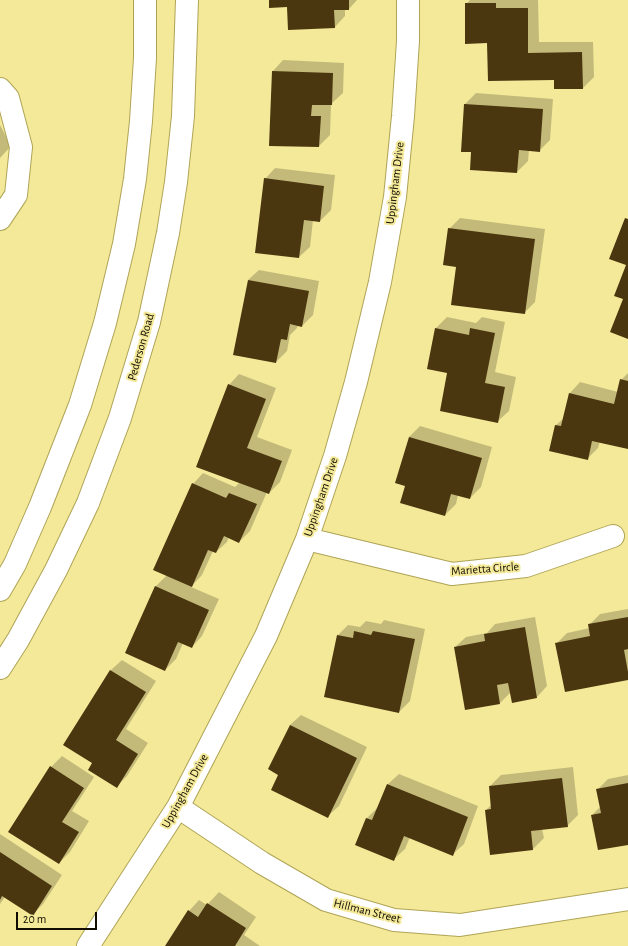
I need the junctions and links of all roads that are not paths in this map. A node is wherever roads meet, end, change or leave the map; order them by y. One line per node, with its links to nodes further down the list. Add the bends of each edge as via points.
1 (145, 0): 8 (street, via 145,58 135,179 124,244 105,323 80,405 37,514 15,564)
2 (187, 0): 9 (street, Pederson Road, via 183,116 178,160 168,233 149,322 120,418 88,503 56,570)
3 (408, 0): 7 (street, Uppingham Drive, via 403,116 394,201 380,282 356,382)
4 (0, 89): 5 (street, via 8,98 21,147 16,195)
5 (0, 219)
6 (613, 536): 7 (street, Marietta Circle, via 526,566 452,574)
7 (307, 539): 10 (street, Uppingham Drive, via 266,636)
8 (0, 590)
9 (0, 668)
10 (178, 807): 11 (street, Hillman Street, via 262,863 326,900 394,920 460,925); 12 (street, Uppingham Drive)
11 (628, 899)
12 (88, 946)

